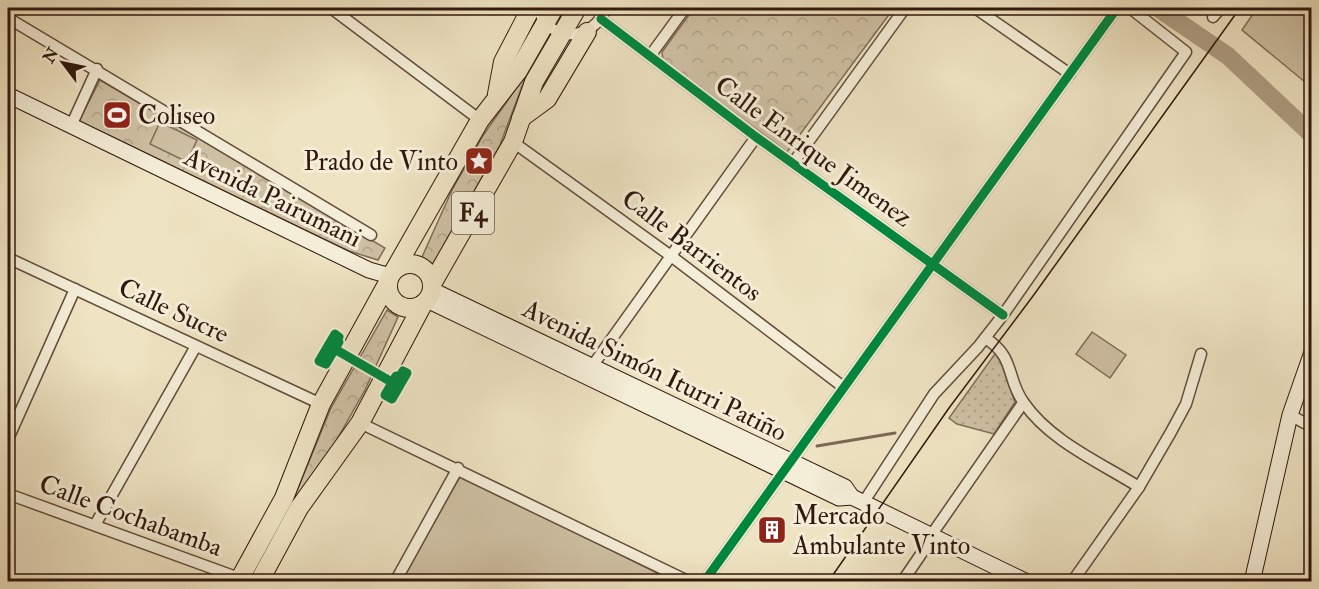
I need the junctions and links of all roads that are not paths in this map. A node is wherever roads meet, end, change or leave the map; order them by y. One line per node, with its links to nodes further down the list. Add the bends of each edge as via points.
1 (331, 8): 23 (street)
2 (531, 8): 21 (highway, via 503,62)
3 (577, 8): 16 (highway, F4)
4 (606, 8): 14 (street)
5 (685, 8): 17 (street)
6 (905, 8): 27 (street)
7 (975, 8): 19 (street)
8 (1117, 8): 19 (street)
9 (1130, 8): 35 (street, via 1186,52)
10 (1221, 8): 12 (street)
11 (546, 12): 16 (street); 21 (highway, F4, via 518,71)
12 (1214, 17)
13 (8, 18): 18 (street)
14 (601, 19): 15 (street); 17 (street, Calle Enrique Jimenez)
15 (587, 32): 16 (street); 22 (highway, via 547,99)
16 (562, 33): 22 (highway, F4, via 534,82)
17 (650, 56): 25 (street, Calle Enrique Jimenez)
18 (98, 69): 24 (street); 28 (street)
19 (1070, 74): 31 (street)
20 (8, 95): 24 (main road, Avenida Pairumani)
21 (495, 100): 23 (highway, F4)
22 (521, 118): 26 (highway, F4)
23 (480, 120): 32 (highway, F4)
24 (71, 126): 32 (main road, Avenida Pairumani, via 369,270)
25 (756, 136): 27 (street, Calle Enrique Jimenez); 29 (street)
26 (513, 142): 29 (street, Calle Barrientos); 34 (highway, F4)
27 (793, 163): 31 (street, Calle Enrique Jimenez)
28 (371, 235)
29 (671, 256): 40 (street); 41 (street, Calle Barrientos)
30 (8, 258): 33 (street, Calle Sucre)
31 (931, 264): 35 (street, Calle Enrique Jimenez); 41 (street)
32 (391, 277): 34 (highway, via 406,264 418,265 428,272); 34 (highway, via 389,296 401,307 412,308); 43 (highway, F4)
33 (75, 289): 37 (street, Calle Sucre); 47 (street)
34 (429, 294): 40 (main road, Avenida Simón Iturri Patiño); 45 (highway, F4)
35 (1003, 315): 36 (street)
36 (985, 338): 42 (street, via 1000,348); 52 (street, via 934,394)
37 (195, 346): 43 (street, Calle Sucre); 53 (street)
38 (1311, 352): 44 (main road)
39 (1201, 354): 50 (street, via 1186,404)
40 (590, 370): 48 (main road, Avenida Simón Iturri Patiño)
41 (842, 386): 48 (street)
42 (1023, 403): 50 (street, via 1051,431); 54 (street)
43 (321, 404): 55 (highway, F4, via 284,498)
44 (1290, 415): 46 (street); 63 (main road)
45 (360, 423): 49 (street); 56 (highway, F4, via 299,508)
46 (1311, 427)
47 (8, 439)
48 (786, 466): 52 (main road, Avenida Simón Iturri Patiño, via 839,498); 59 (street)
49 (458, 468): 57 (street); 58 (street)
50 (1139, 487): 62 (street)
51 (8, 494): 53 (street, Calle Cochabamba)
52 (858, 500): 54 (main road, Avenida Simón Iturri Patiño)
53 (95, 525): 55 (street, Calle Cochabamba)
54 (931, 537): 60 (street); 61 (main road, Avenida Simón Iturri Patiño)
55 (238, 580)
56 (259, 582)
57 (395, 582)
58 (690, 582)
59 (704, 582)
60 (902, 582)
61 (1027, 582)
62 (1072, 582)
63 (1252, 582)

